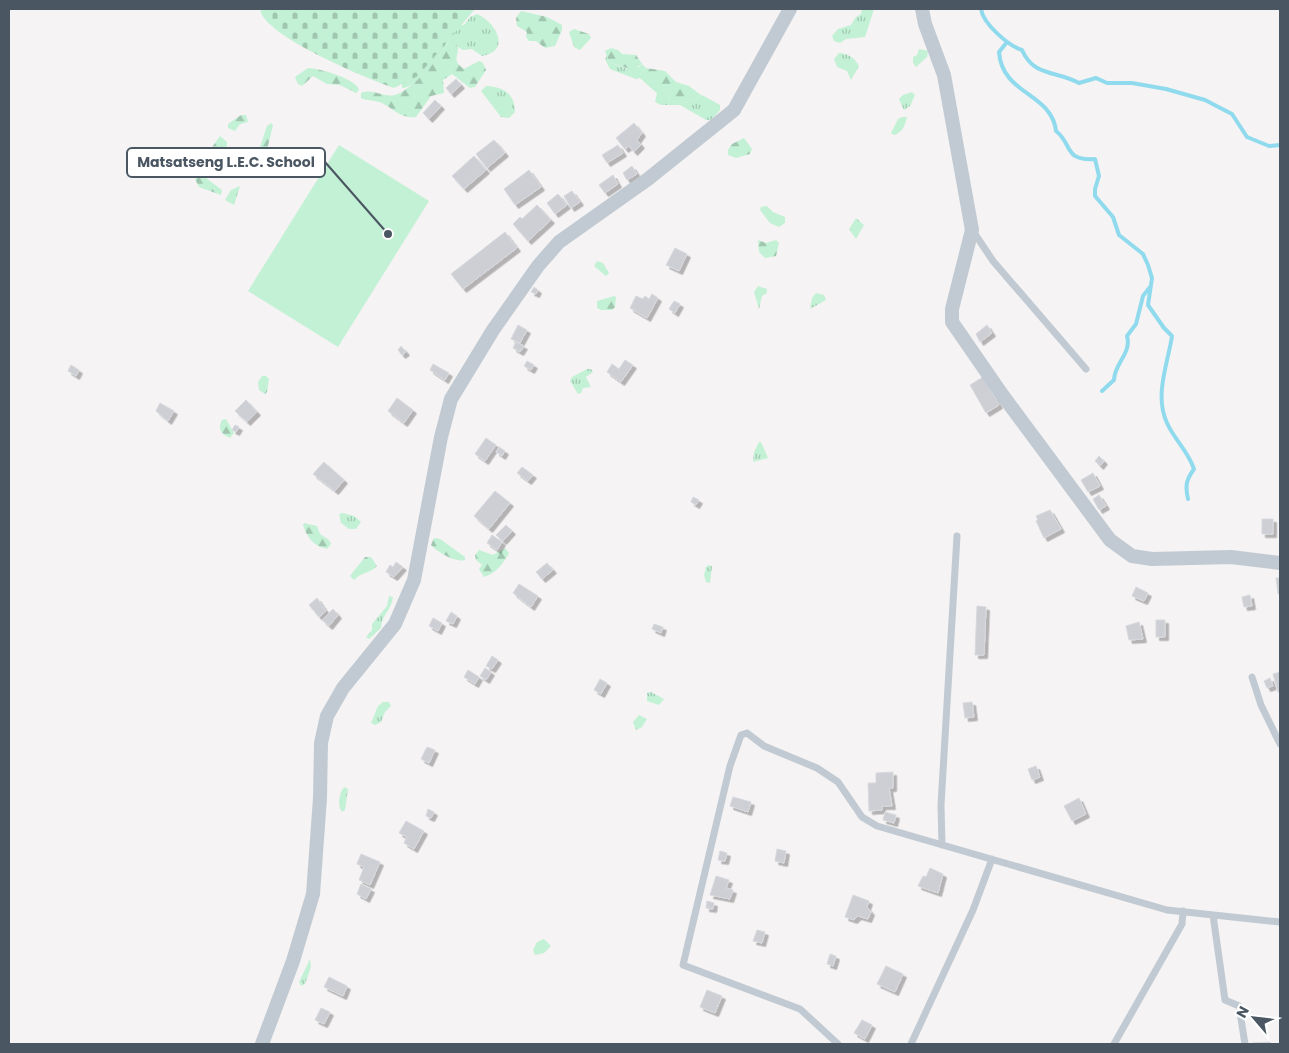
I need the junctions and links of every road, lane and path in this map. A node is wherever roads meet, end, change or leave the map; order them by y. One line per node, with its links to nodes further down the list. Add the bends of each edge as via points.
1 (790, 9): 14 (street, via 734,110 648,179 560,242 538,266 493,330 451,399 414,580 395,624 343,688 327,716 321,743 313,894 293,961)
2 (922, 9): 3 (street, via 944,75)
3 (972, 230): 4 (lane, via 993,262); 6 (street, via 952,309 952,322 1110,540 1132,556 1152,559 1231,557)
4 (1086, 369)
5 (957, 536): 9 (lane, via 941,805)
6 (1280, 563)
7 (1252, 677): 8 (lane)
8 (1280, 744)
9 (942, 845): 10 (lane); 15 (lane, via 876,826 862,817 838,782 816,768 764,746 747,733 741,735 728,775 683,966 800,1010)
10 (992, 859): 11 (lane, via 1167,910); 16 (lane)
11 (1183, 911): 12 (lane); 17 (lane, via 1182,924)
12 (1213, 915): 13 (lane); 18 (lane, via 1225,1000 1239,1006)
13 (1280, 922)
14 (262, 1044)
15 (838, 1044)
16 (911, 1044)
17 (1114, 1044)
18 (1245, 1044)

